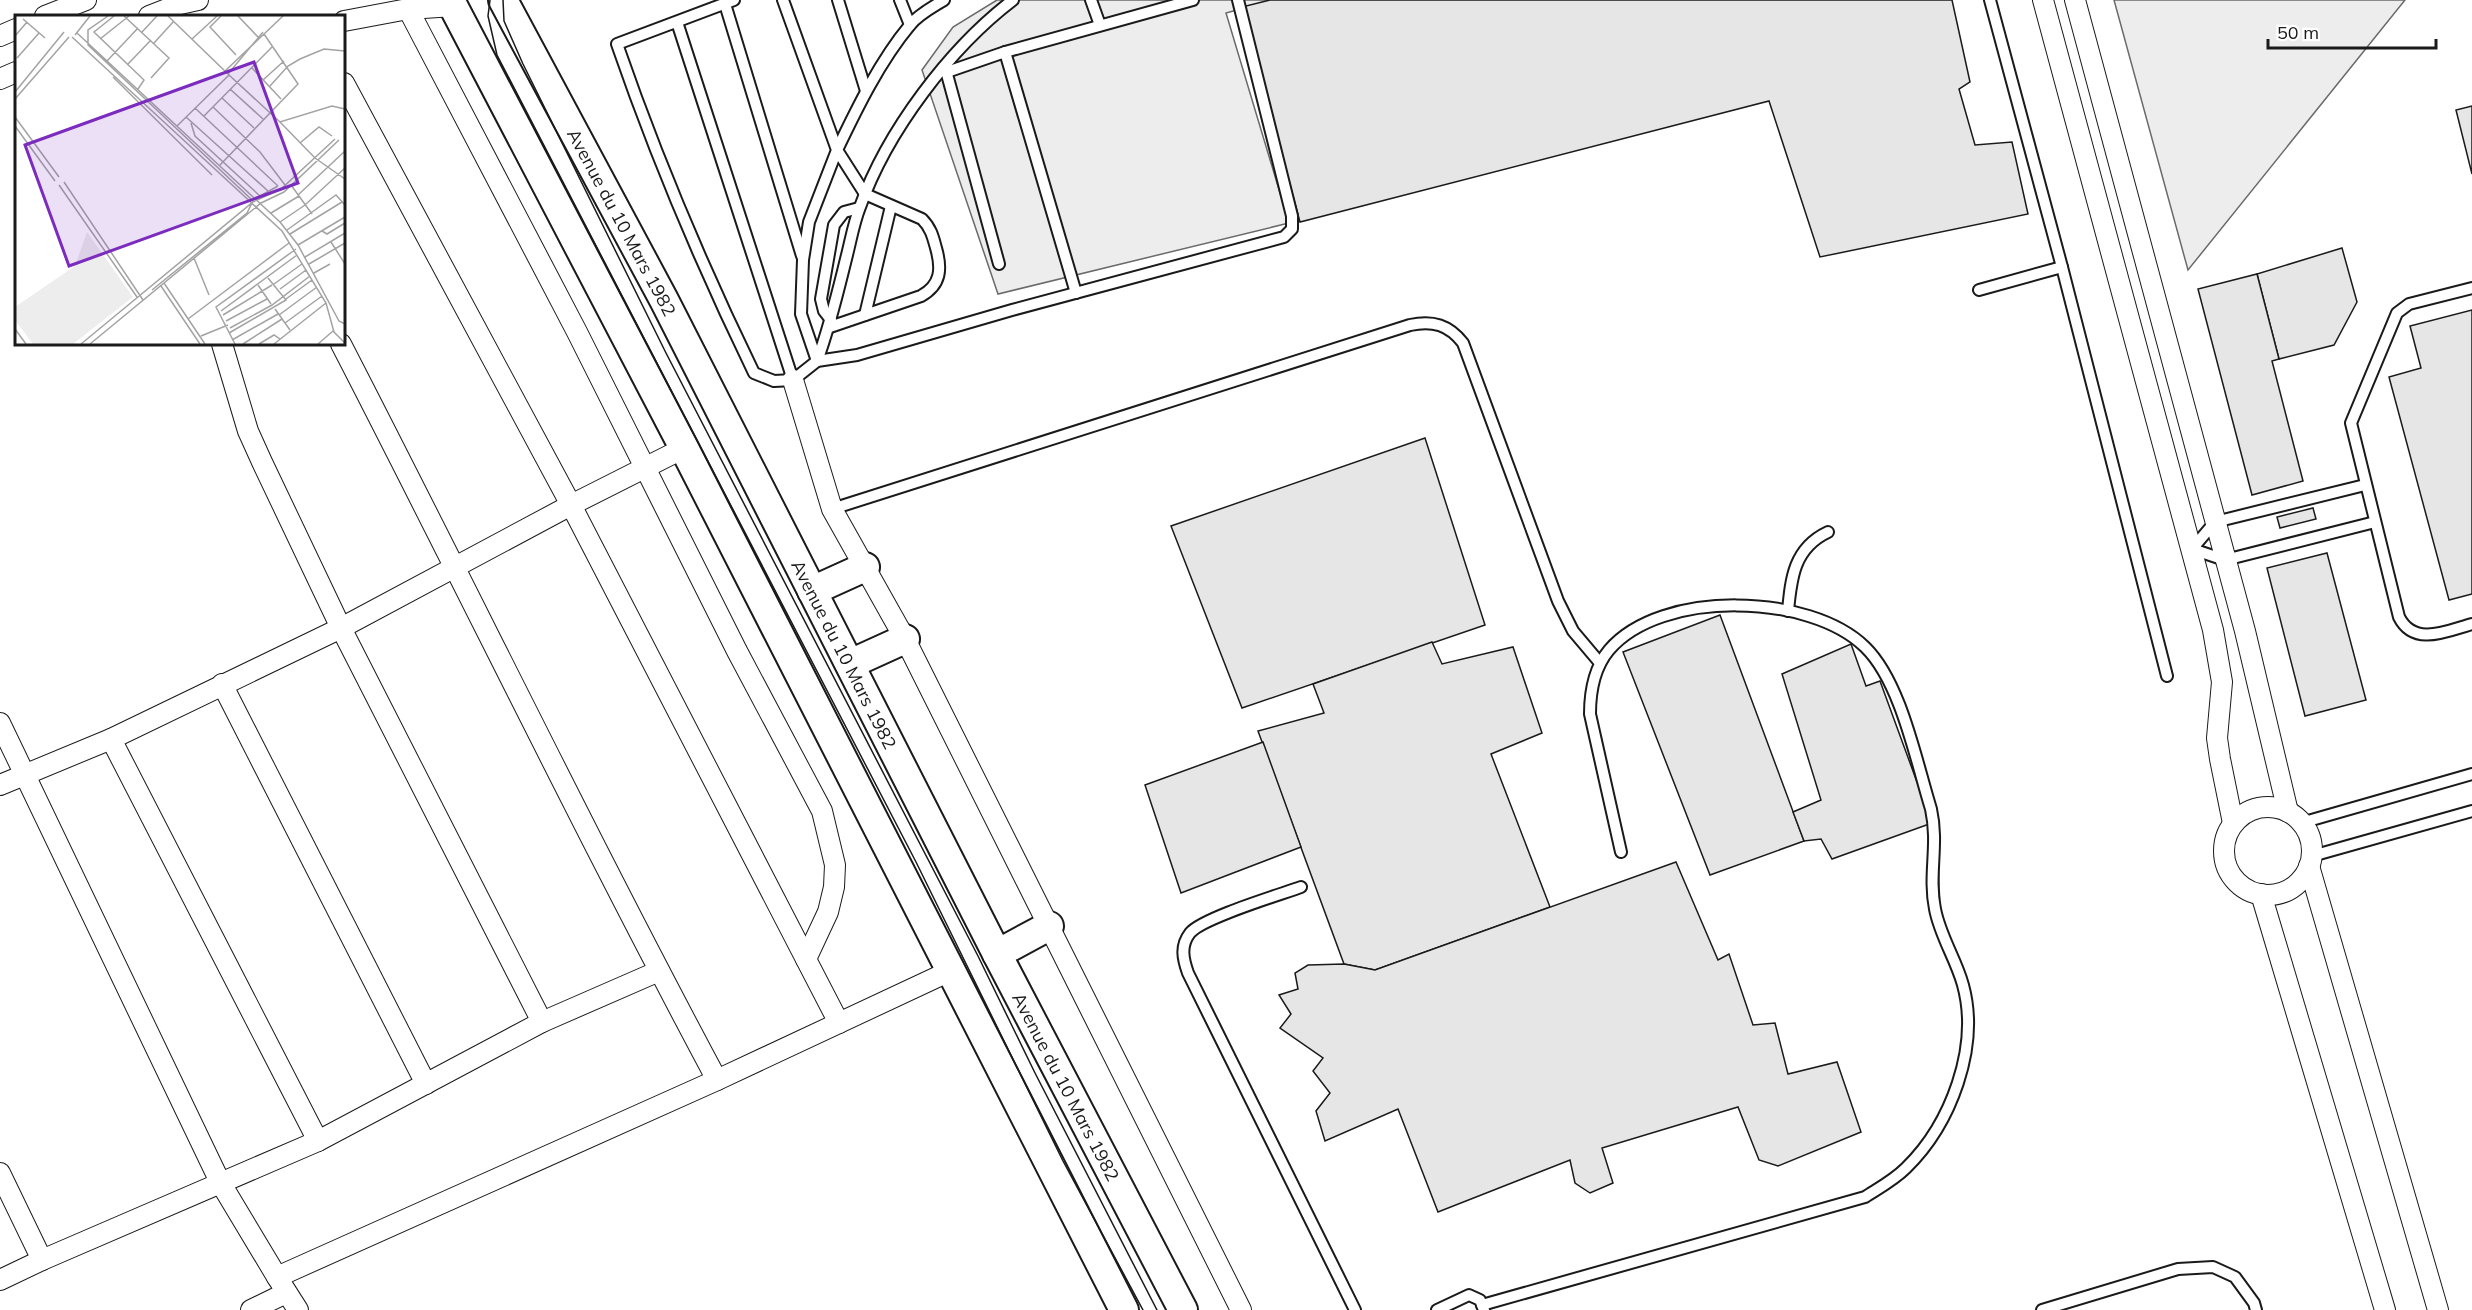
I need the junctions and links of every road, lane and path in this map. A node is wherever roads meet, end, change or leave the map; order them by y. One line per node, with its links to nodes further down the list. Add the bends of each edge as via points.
1 (198, 0): 19 (street)
2 (503, 0): 60 (main road, Avenue du 10 Mars 1982, via 664,300)
3 (783, 0): 32 (lane)
4 (838, 0): 31 (lane)
5 (900, 0): 22 (lane)
6 (944, 0): 22 (lane)
7 (1014, 0): 27 (lane, via 994,15)
8 (1091, 0): 23 (lane)
9 (1193, 0): 23 (lane)
10 (1238, 0): 41 (lane, via 1292,229 1284,237)
11 (1990, 0): 38 (lane)
12 (2043, 0): 56 (street)
13 (2075, 0): 53 (street)
14 (78, 1): 18 (street)
15 (730, 2): 21 (lane); 36 (lane)
16 (452, 3): 17 (street); 48 (main road)
17 (408, 9): 20 (street); 49 (street)
18 (47, 15)
19 (152, 15)
20 (345, 21)
21 (677, 22): 47 (lane); 47 (lane, via 617,44 643,120 716,294 754,372 774,381)
22 (910, 25): 31 (lane)
23 (1100, 26): 26 (lane)
24 (15, 29): 25 (street)
25 (0, 36)
26 (1005, 52): 27 (lane); 41 (lane)
27 (946, 69): 33 (lane, via 892,138); 37 (lane)
28 (15, 72): 29 (street)
29 (0, 79)
30 (345, 84): 51 (street)
31 (866, 91): 32 (lane)
32 (837, 150): 33 (lane); 36 (lane, via 809,222)
33 (865, 194): 34 (lane); 35 (lane)
34 (891, 206): 42 (lane); 42 (lane, via 922,219 931,231 941,269 939,278 929,292)
35 (859, 208): 43 (lane); 43 (lane, via 844,212 834,225 821,299)
36 (803, 260): 46 (lane, via 801,314)
37 (999, 264)
38 (2062, 267): 40 (lane); 67 (lane)
39 (2472, 288): 50 (lane, via 2409,304 2392,320 2351,423)
40 (1979, 290)
41 (1076, 293): 46 (lane, via 857,355)
42 (865, 315): 43 (lane)
43 (830, 323): 46 (lane)
44 (222, 345): 63 (street, via 248,431)
45 (342, 345): 58 (street)
46 (817, 361): 47 (lane)
47 (793, 380): 52 (street)
48 (684, 448): 49 (street); 85 (main road)
49 (643, 468): 51 (street); 83 (street, via 822,811 835,865 834,887 828,912)
50 (2365, 485): 53 (lane); 54 (lane)
51 (571, 505): 58 (street); 83 (street)
52 (832, 509): 59 (street); 65 (lane, via 1431,322 1450,330 1463,343 1558,601 1573,631)
53 (2215, 522): 56 (lane); 57 (street)
54 (2375, 522): 57 (lane); 62 (lane, via 2403,625 2421,635 2431,635)
55 (1828, 532): 61 (lane, via 1811,542 1798,559 1791,579)
56 (2192, 549): 57 (lane); 76 (street, via 2220,660 2217,738)
57 (2225, 560): 75 (street)
58 (456, 566): 63 (street); 84 (street)
59 (865, 567): 60 (main road); 64 (street)
60 (812, 591): 66 (main road, Avenue du 10 Mars 1982)
61 (1788, 611): 65 (lane, via 1723,605 1680,612 1630,631); 96 (lane, via 1821,619 1858,640 1893,684 1935,831 1932,875 1936,916 1963,986 1969,1020 1964,1066 1932,1136 1905,1170 1865,1197)
62 (2472, 624)
63 (341, 628): 68 (street); 86 (street)
64 (905, 639): 66 (main road); 81 (street)
65 (1600, 663): 77 (lane, via 1590,695 1590,714)
66 (850, 664): 82 (main road, Avenue du 10 Mars 1982)
67 (2167, 676)
68 (222, 684): 70 (street); 89 (street)
69 (0, 723): 71 (street)
70 (111, 739): 71 (street); 90 (street)
71 (25, 774): 73 (street); 92 (street)
72 (2472, 774): 75 (lane)
73 (0, 784)
74 (2472, 811): 78 (lane)
75 (2295, 817): 76 (street, via 2273,807 2258,808); 78 (street, via 2308,833)
76 (2233, 823): 80 (street, via 2226,836 2226,867 2246,889)
77 (1622, 852)
78 (2310, 861): 80 (street, via 2302,879 2290,889); 107 (street)
79 (1301, 887): 102 (lane, via 1198,926 1186,940 1183,957)
80 (2261, 894): 106 (street)
81 (1049, 926): 82 (main road); 101 (street)
82 (997, 954): 100 (main road, Avenue du 10 Mars 1982)
83 (806, 959): 87 (street)
84 (659, 971): 86 (street); 88 (street)
85 (950, 971): 87 (street); 99 (main road)
86 (542, 1022): 89 (street)
87 (839, 1023): 88 (street)
88 (717, 1080): 95 (street)
89 (426, 1084): 90 (street)
90 (318, 1141): 92 (street)
91 (0, 1173): 93 (street)
92 (220, 1182): 93 (street); 95 (street)
93 (42, 1260): 94 (street)
94 (0, 1280)
95 (282, 1285): 97 (street); 98 (street)
96 (1483, 1307): 103 (lane, via 1475,1296 1469,1295)
97 (251, 1310)
98 (298, 1310)
99 (1124, 1310)
100 (1183, 1310)
101 (1241, 1310)
102 (1355, 1310)
103 (1437, 1310)
104 (2042, 1310): 105 (lane, via 2178,1269 2213,1267 2235,1277)
105 (2256, 1310)
106 (2385, 1310)
107 (2438, 1310)

